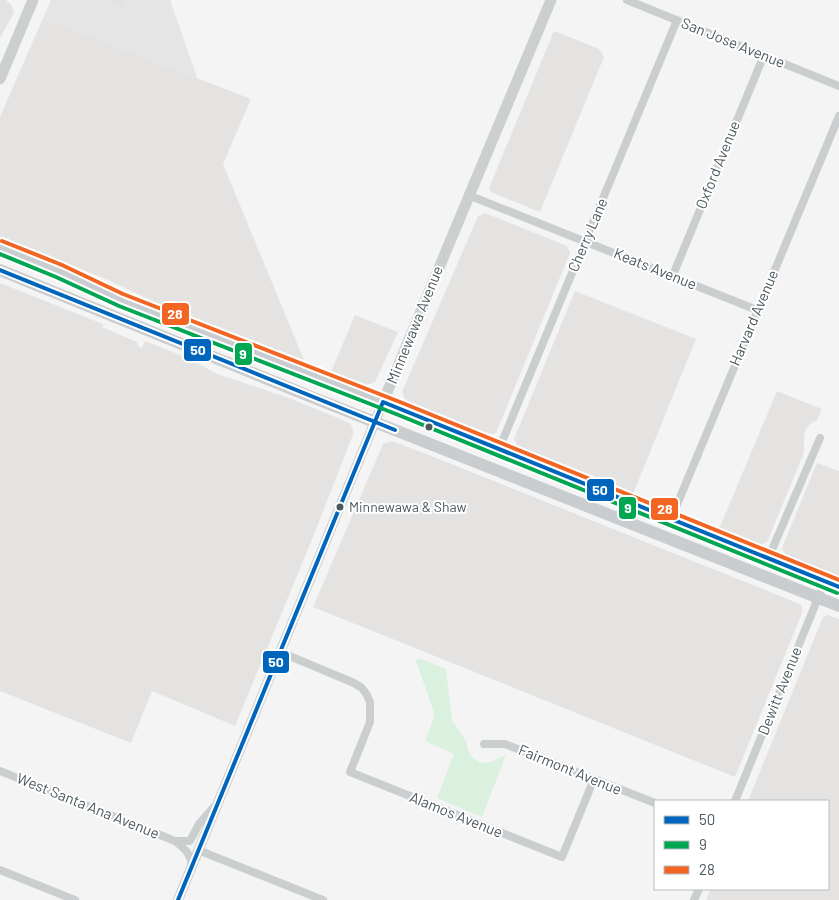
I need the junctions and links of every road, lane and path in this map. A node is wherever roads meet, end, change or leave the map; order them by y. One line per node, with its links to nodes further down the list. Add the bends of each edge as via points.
1 (33, 0): 6 (main road)
2 (551, 0): 9 (main road, Minnewawa Avenue)
3 (627, 0): 4 (street, San Jose Avenue)
4 (677, 20): 5 (street, San Jose Avenue); 10 (street, Cherry Lane)
5 (764, 56): 7 (street, San Jose Avenue); 13 (street, Oxford Avenue)
6 (0, 79)
7 (839, 86)
8 (839, 116): 15 (street, Harvard Avenue)
9 (468, 195): 10 (street, Keats Avenue); 19 (main road, Minnewawa Avenue)
10 (586, 241): 13 (street, Keats Avenue); 22 (street, Cherry Lane)
11 (0, 247): 16 (main road)
12 (0, 270): 14 (main road)
13 (673, 275): 15 (street, Keats Avenue)
14 (69, 298): 16 (main road, via 82,294 148,320); 17 (main road)
15 (757, 310): 23 (street, Harvard Avenue)
16 (154, 312): 18 (main road)
17 (153, 331): 18 (main road, via 161,326 240,355); 20 (main road)
18 (255, 352): 19 (main road)
19 (383, 402): 20 (street, Minnewawa Avenue); 22 (main road)
20 (374, 422): 24 (main road); 31 (street, Minnewawa Avenue)
21 (820, 438): 26 (street)
22 (499, 450): 23 (main road)
23 (671, 519): 24 (main road, via 664,526 637,516); 26 (main road)
24 (628, 521): 25 (main road)
25 (669, 538): 26 (main road, via 681,532 725,550); 29 (main road)
26 (768, 559): 27 (main road)
27 (825, 581): 28 (main road); 29 (street, Dewitt Avenue)
28 (839, 587)
29 (819, 598): 30 (main road); 35 (street, Dewitt Avenue)
30 (839, 606)
31 (280, 652): 34 (street, Alamos Avenue, via 362,688 370,702 370,722 350,772 562,857); 37 (street, Minnewawa Avenue)
32 (484, 744): 34 (street, Fairmont Avenue, via 505,744)
33 (0, 771): 38 (street, West Santa Ana Avenue)
34 (594, 779): 36 (street, Fairmont Avenue)
35 (736, 800)
36 (654, 803)
37 (217, 804): 38 (street, West Santa Ana Avenue, via 199,824 190,841); 39 (street, Minnewawa Avenue)
38 (175, 841): 40 (street, West Santa Ana Avenue, via 187,850)
39 (198, 850): 40 (street, Minnewawa Avenue); 44 (street)
40 (192, 865): 43 (street, Minnewawa Avenue)
41 (0, 870): 42 (street)
42 (75, 900)
43 (178, 900)
44 (323, 900)

